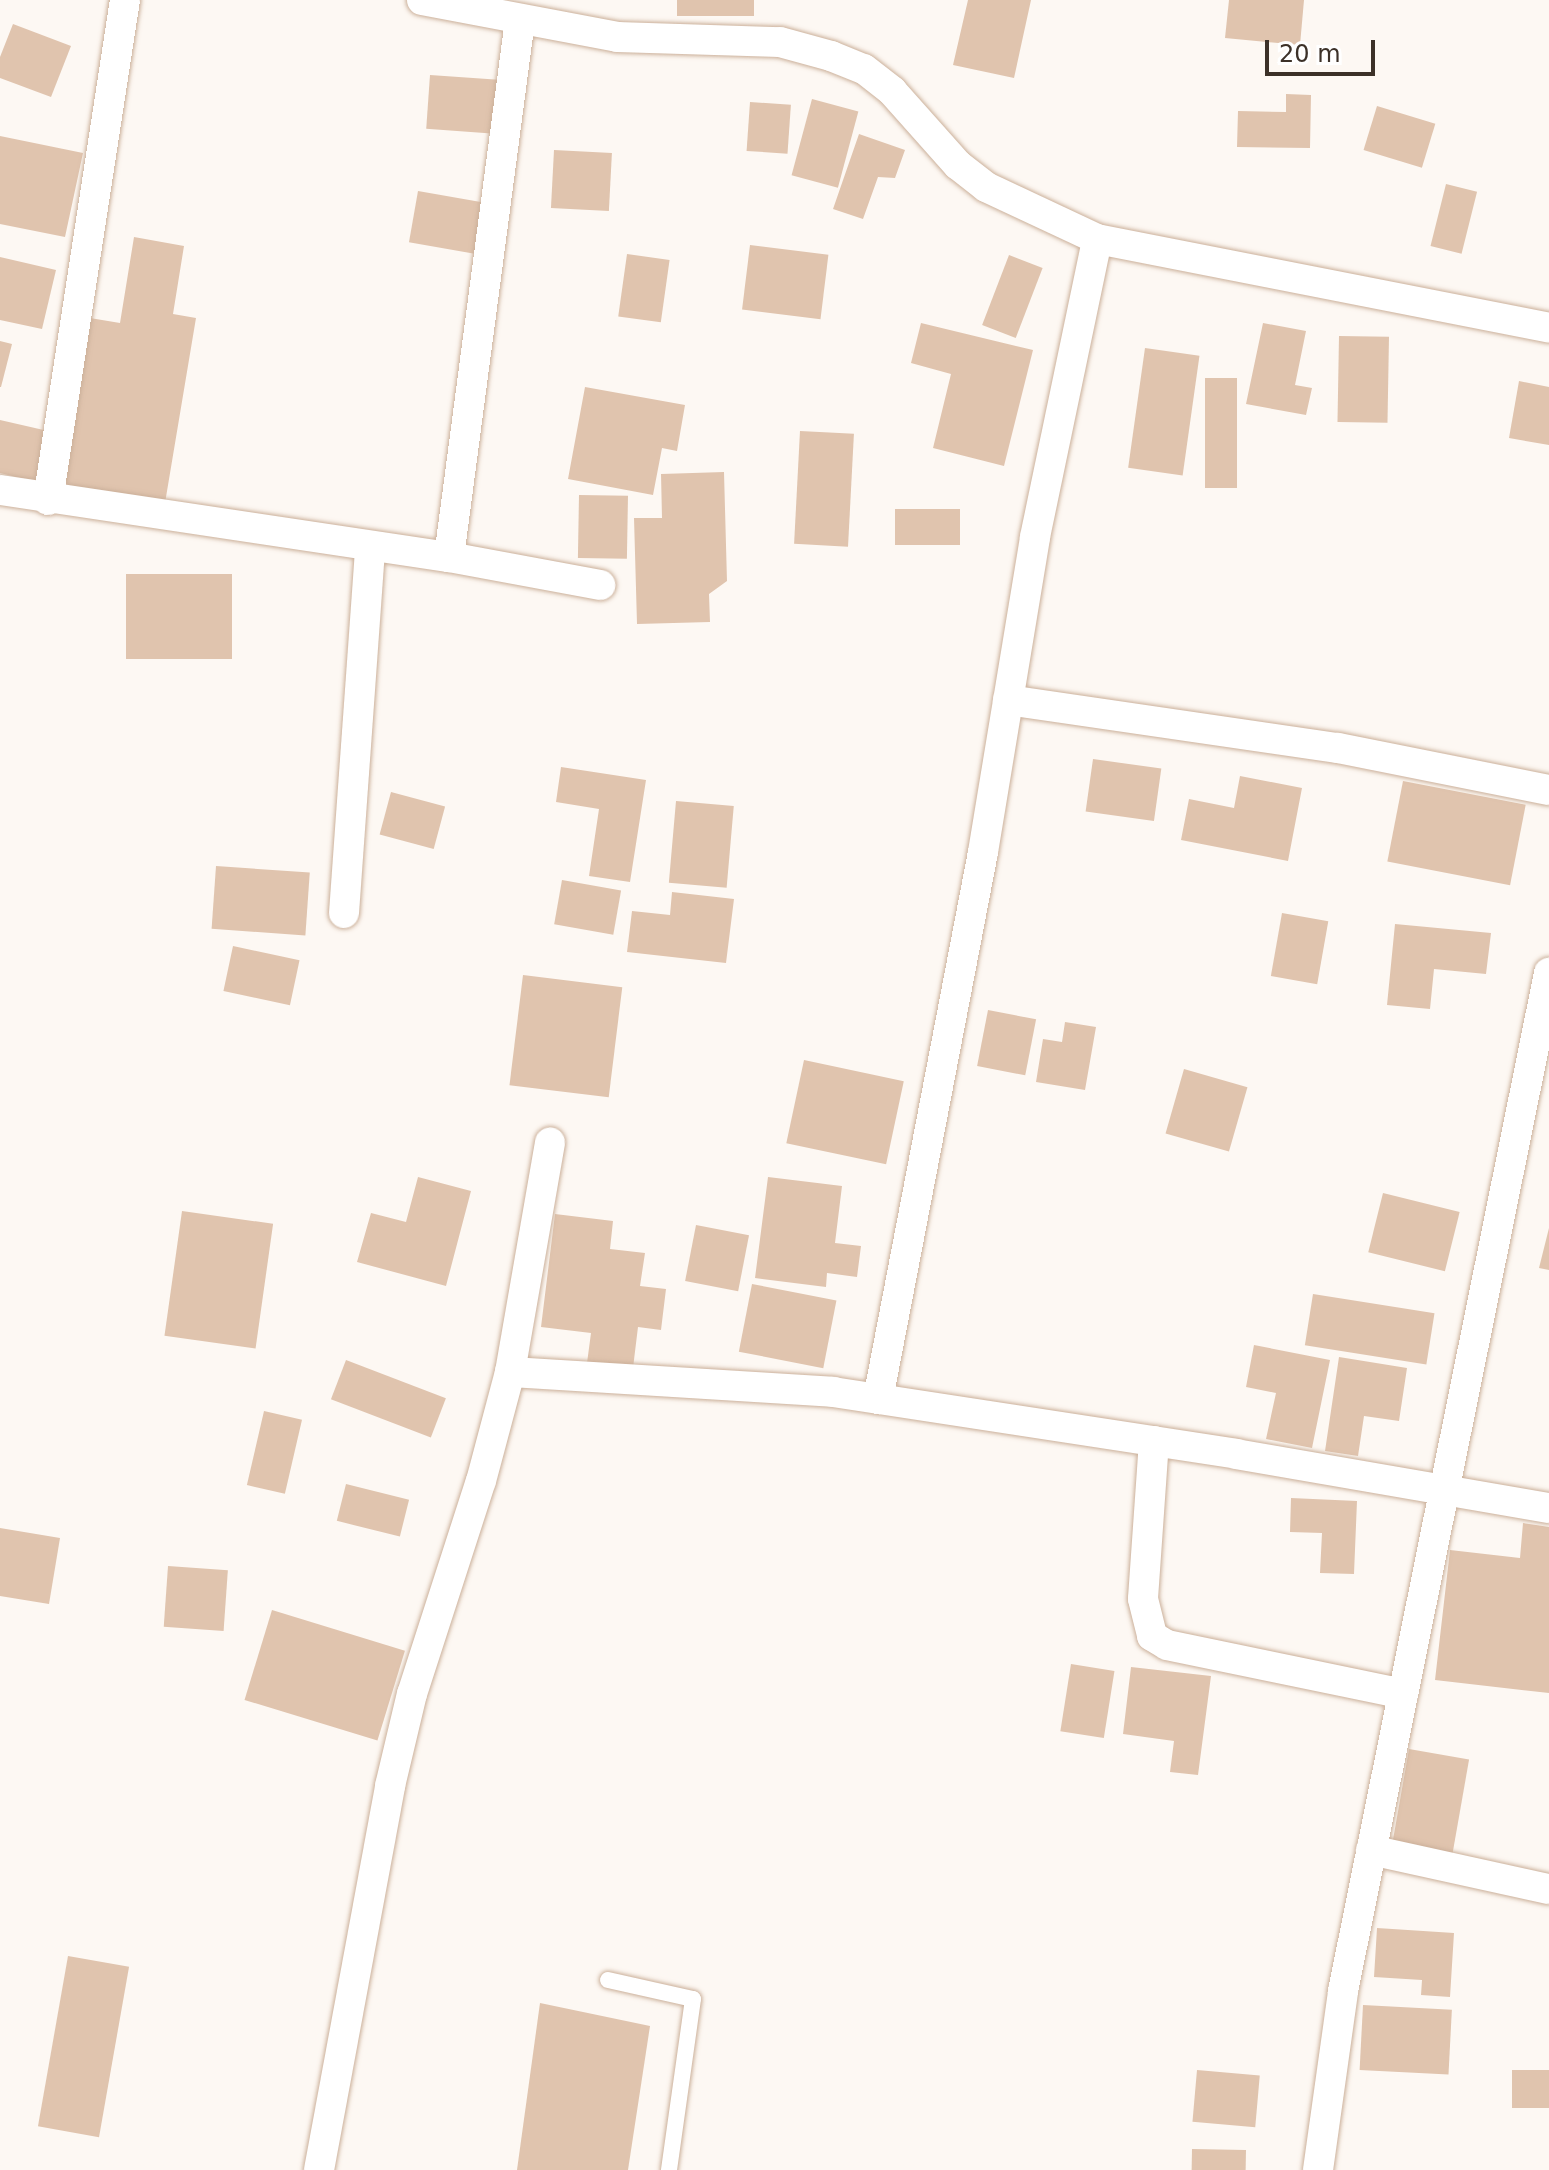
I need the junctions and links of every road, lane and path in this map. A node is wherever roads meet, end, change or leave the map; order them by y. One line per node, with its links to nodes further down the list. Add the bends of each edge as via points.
1 (125, 0): 8 (street)
2 (422, 0): 3 (street)
3 (457, 4): 4 (street)
4 (520, 20): 5 (street, via 617,37 780,42 831,56 864,69 892,91 958,165 986,187); 10 (street)
5 (1097, 239): 6 (street); 12 (street, via 1035,537)
6 (1549, 328)
7 (0, 490): 8 (street)
8 (48, 500): 9 (street)
9 (370, 546): 10 (street); 14 (street)
10 (449, 557): 11 (street)
11 (600, 585)
12 (1008, 700): 13 (street, via 1338,748); 18 (street)
13 (1549, 790)
14 (344, 913)
15 (1549, 973): 20 (street)
16 (550, 1142): 17 (street)
17 (510, 1372): 18 (street); 26 (street, via 412,1694)
18 (878, 1399): 19 (street)
19 (1154, 1441): 20 (street); 22 (street, via 1143,1599 1152,1636 1181,1648)
20 (1444, 1488): 21 (street); 22 (street)
21 (1549, 1508)
22 (1403, 1694): 23 (street)
23 (1371, 1850): 24 (street); 28 (street, via 1343,1991)
24 (1549, 1889)
25 (608, 1980): 27 (lane, via 693,1999)
26 (319, 2170)
27 (669, 2170)
28 (1318, 2170)

